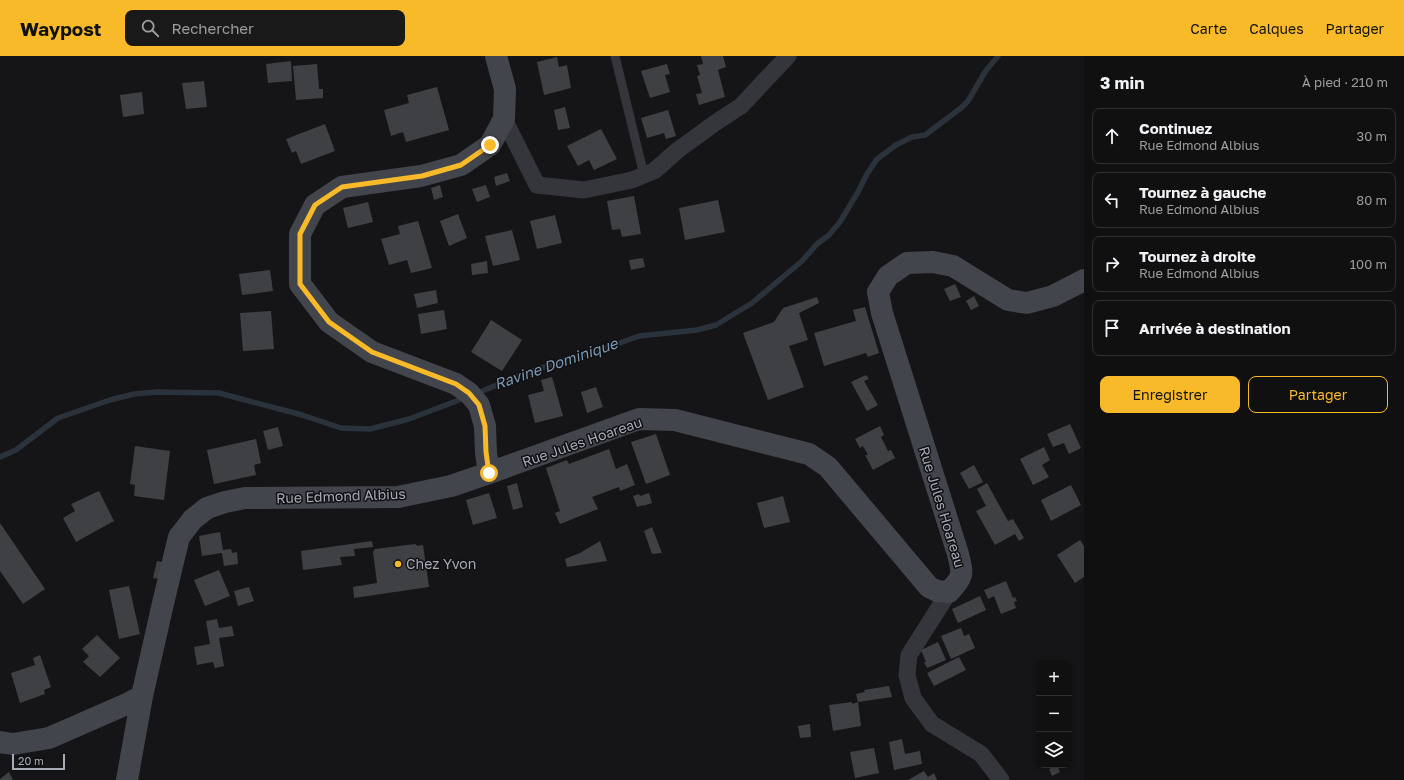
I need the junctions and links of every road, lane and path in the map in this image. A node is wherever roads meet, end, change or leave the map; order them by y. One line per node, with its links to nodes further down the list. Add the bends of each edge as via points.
1 (496, 56): 4 (main road, via 505,89)
2 (615, 56): 5 (lane)
3 (788, 56): 5 (street, via 741,106 678,150 654,171)
4 (504, 119): 5 (street, via 537,185 584,190); 7 (main road, via 490,145 461,165 422,176 342,187 315,205 300,234 300,284 329,322 372,352 456,384 469,393 479,405 485,426)
5 (644, 175)
6 (1084, 280): 8 (main road, Rue Jules Hoareau, via 1053,296 1027,303 1008,300 953,266 933,262 907,263 888,276 878,292 882,313 962,572)
7 (488, 463): 8 (main road, Rue Jules Hoareau, via 639,419 675,420 809,454 828,467 929,587); 9 (main road, Rue Edmond Albius, via 451,486 398,497 245,498 207,508 193,519 179,537)
8 (948, 592): 12 (street, via 909,655 908,681 913,698 932,724 981,754)
9 (142, 696): 10 (main road, via 49,738 13,744); 11 (main road, Rue Edmond Albius)
10 (0, 742)
11 (127, 780)
12 (1001, 780)

